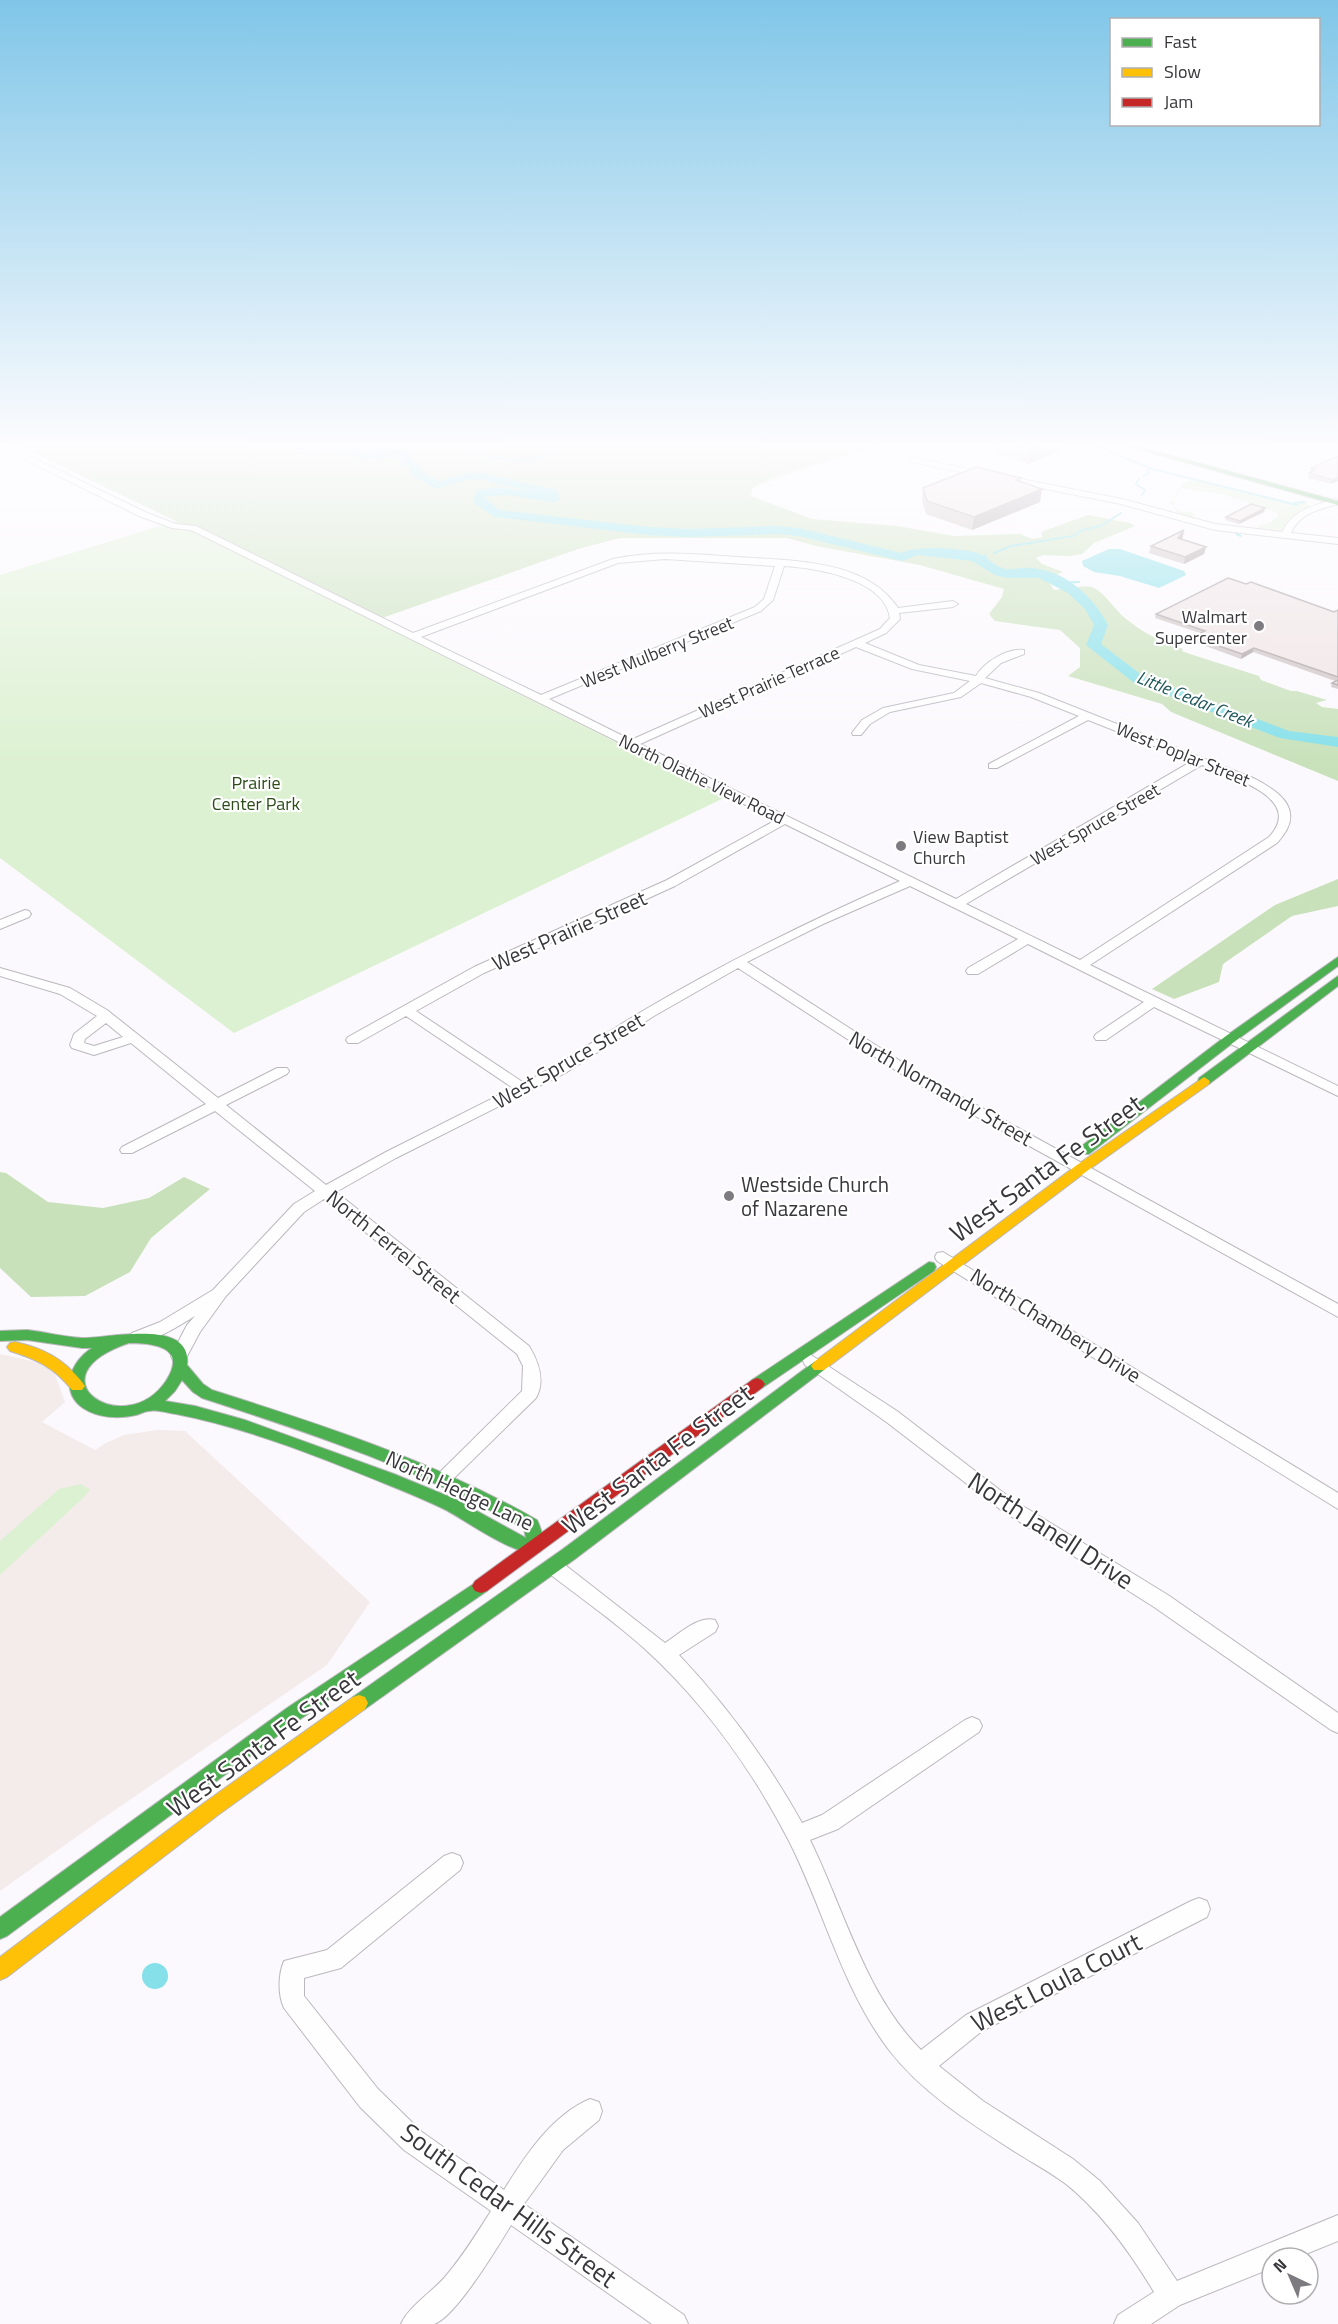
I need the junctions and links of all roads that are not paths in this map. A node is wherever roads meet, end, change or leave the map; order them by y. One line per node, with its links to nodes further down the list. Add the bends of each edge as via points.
1 (239, 550): 5 (street, North Olathe View Road)
2 (780, 564): 4 (street, via 819,567 851,577 887,599); 5 (street, via 668,556 627,559); 9 (street, West Mulberry Street, via 768,600 758,609)
3 (953, 604): 4 (street)
4 (895, 611): 6 (street, West Prairie Terrace, via 896,619 890,627)
5 (411, 637): 9 (street, North Olathe View Road)
6 (856, 643): 8 (street, West Poplar Street, via 916,667); 12 (street, West Prairie Terrace)
7 (1020, 652): 8 (street, via 990,666)
8 (979, 680): 10 (street, West Poplar Street, via 1014,688); 11 (street, via 957,695 887,710 866,722)
9 (541, 699): 12 (street, North Olathe View Road)
10 (1087, 716): 13 (street, West Poplar Street); 14 (street)
11 (857, 733)
12 (631, 744): 15 (street, North Olathe View Road)
13 (1201, 761): 17 (street, West Spruce Street); 23 (street, West Poplar Street, via 1269,792 1286,813 1283,831)
14 (993, 766)
15 (784, 820): 16 (street, North Olathe View Road); 28 (street, West Prairie Street, via 671,884 489,966)
16 (910, 881): 17 (street, North Olathe View Road); 22 (street, West Spruce Street)
17 (957, 904): 20 (street, North Olathe View Road)
18 (25, 914): 19 (street)
19 (0, 925)
20 (1027, 939): 23 (street, North Olathe View Road); 24 (street)
21 (1338, 961): 32 (main road, West Santa Fe Street)
22 (738, 962): 36 (street, West Spruce Street); 40 (street, North Normandy Street, via 917,1078)
23 (1081, 965): 27 (street, North Olathe View Road)
24 (973, 971)
25 (0, 972): 29 (street, North Ferrel Street, via 65,991)
26 (1338, 981): 34 (main road, West Santa Fe Street)
27 (1154, 1001): 30 (street); 32 (street, North Olathe View Road)
28 (405, 1010): 33 (street, West Prairie Street); 36 (street)
29 (106, 1017): 31 (street, North Ferrel Street); 31 (street, via 79,1037 77,1046 94,1051)
30 (1101, 1037)
31 (133, 1038): 38 (street, North Ferrel Street)
32 (1230, 1039): 34 (street, North Olathe View Road); 40 (main road, West Santa Fe Street)
33 (353, 1040)
34 (1249, 1048): 37 (street, North Olathe View Road); 40 (main road, West Santa Fe Street, via 1159,1115)
35 (282, 1071): 38 (street)
36 (524, 1089): 41 (street, West Spruce Street)
37 (1338, 1092)
38 (216, 1105): 39 (street); 41 (street, North Ferrel Street)
39 (127, 1150)
40 (1077, 1165): 42 (main road, West Santa Fe Street); 44 (street, North Normandy Street)
41 (326, 1191): 43 (street, West Spruce Street, via 299,1208); 54 (street, North Ferrel Street, via 523,1350 532,1365 530,1393)
42 (950, 1260): 49 (main road, West Santa Fe Street); 51 (main road, West Santa Fe Street); 55 (street, North Chambery Drive)
43 (220, 1293): 46 (street, West Spruce Street, via 166,1326); 50 (street, West Spruce Street, via 193,1329)
44 (1338, 1311)
45 (0, 1336): 47 (main road, via 82,1342)
46 (138, 1337): 47 (main road); 50 (main road, via 164,1341)
47 (119, 1340): 52 (main road, via 83,1364)
48 (0, 1343): 52 (main road, via 39,1351 57,1360)
49 (801, 1355): 51 (street, North Janell Drive); 56 (main road, West Santa Fe Street, via 715,1413)
50 (181, 1362): 53 (main road, via 172,1389); 54 (main road, North Hedge Lane, via 198,1388 207,1394)
51 (819, 1366): 57 (main road, West Santa Fe Street); 60 (street, North Janell Drive, via 1007,1505 1161,1601)
52 (77, 1386): 53 (main road, via 82,1398 106,1411 136,1410)
53 (150, 1405): 56 (main road, North Hedge Lane, via 184,1407 272,1435 428,1495 513,1542)
54 (444, 1477): 56 (main road, North Hedge Lane, via 498,1503 531,1525)
55 (1338, 1502)
56 (534, 1547): 57 (main road); 65 (main road, West Santa Fe Street, via 293,1714)
57 (553, 1566): 59 (street); 66 (main road, West Santa Fe Street, via 211,1809)
58 (708, 1626): 59 (street)
59 (664, 1654): 62 (street, via 753,1761)
60 (1338, 1724)
61 (972, 1726): 62 (street, via 830,1822)
62 (797, 1835): 67 (street, via 869,1995 899,2043)
63 (452, 1863): 69 (street, South Cedar Hills Street, via 333,1960 292,1969 292,2000 369,2098 413,2141)
64 (1199, 1909): 67 (street, West Loula Court, via 997,2010 954,2037)
65 (0, 1929)
66 (0, 1970)
67 (921, 2066): 71 (street, via 997,2126 1076,2176 1115,2213 1146,2253)
68 (590, 2111): 69 (street, via 555,2140)
69 (508, 2207): 72 (street, via 468,2270 431,2312); 73 (street, South Cedar Hills Street)
70 (1338, 2228): 71 (street)
71 (1171, 2296): 74 (street)
72 (414, 2324)
73 (675, 2324)
74 (1127, 2324)

